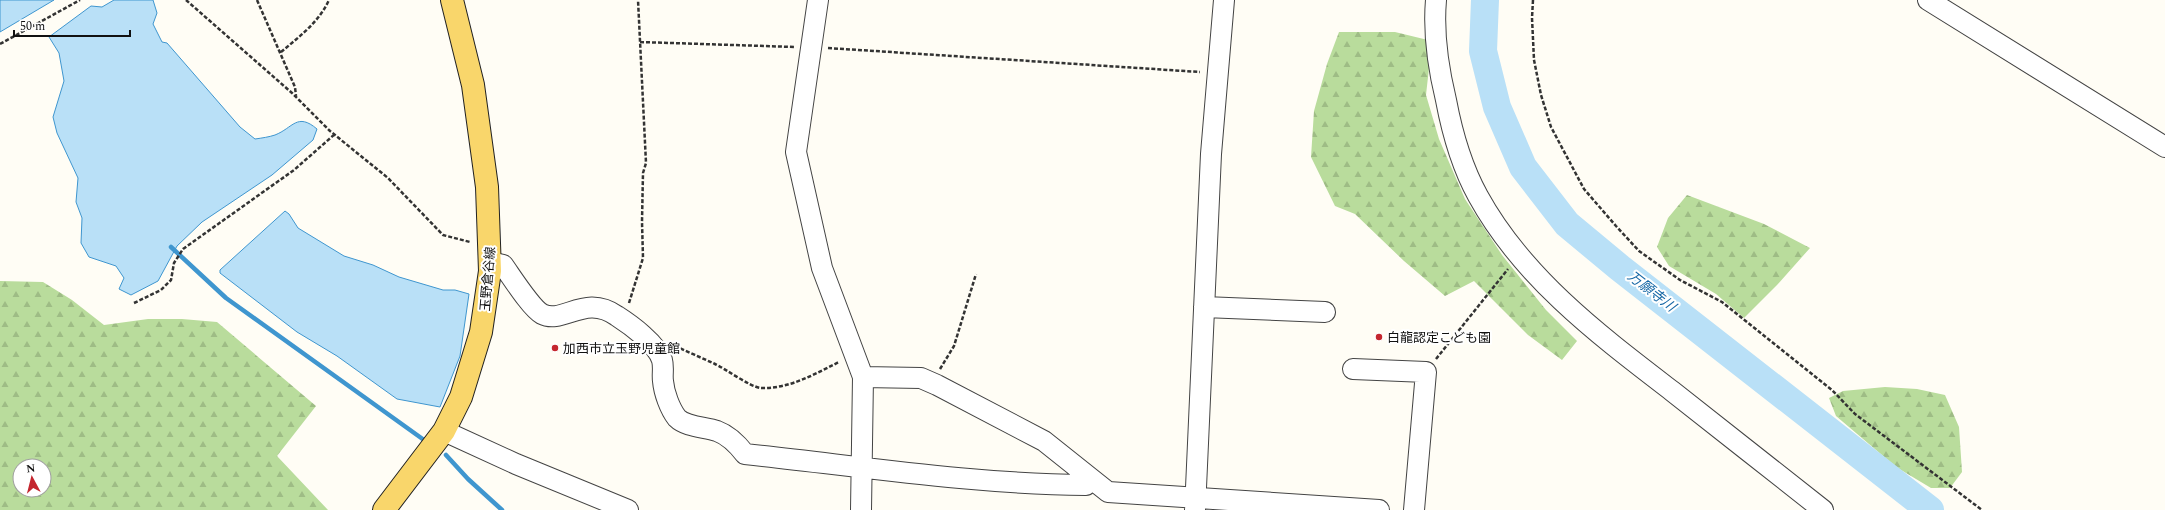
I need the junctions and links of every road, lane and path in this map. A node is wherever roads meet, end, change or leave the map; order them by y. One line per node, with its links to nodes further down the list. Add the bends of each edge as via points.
1 (80, 0): 13 (path)
2 (186, 0): 17 (path)
3 (257, 0): 15 (path)
4 (329, 0): 15 (path, via 311,27)
5 (452, 0): 20 (main road, 玉野倉谷線, via 473,85 487,187)
6 (638, 0): 12 (path)
7 (818, 0): 14 (street)
8 (1224, 0): 16 (street)
9 (1436, 0): 21 (street, via 1436,42 1451,124 1477,195)
10 (1533, 0): 43 (path, via 1534,60 1551,128 1584,189 1616,226 1639,251 1680,280 1722,302 1826,385 1855,414)
11 (1928, 0): 19 (street)
12 (640, 42): 14 (path); 26 (path, via 646,163 643,173 642,208 644,258)
13 (0, 44)
14 (811, 47): 16 (path); 28 (street, via 796,152 822,268)
15 (281, 52): 17 (path)
16 (1217, 74): 24 (street, via 1210,154)
17 (296, 96): 18 (path)
18 (335, 134): 20 (path, via 388,178 443,235); 23 (path, via 294,170 183,250 174,263 171,280 161,290)
19 (2165, 147)
20 (490, 254): 26 (street, via 542,314 553,316 587,307 603,307); 33 (main road, 玉野倉谷線, via 481,332 461,397)
21 (1519, 255): 30 (path); 42 (street, via 1554,295 1610,343)
22 (976, 274): 32 (path, via 954,346)
23 (134, 303)
24 (1204, 307): 25 (street); 36 (street)
25 (1325, 312)
26 (622, 319): 27 (street)
27 (645, 338): 28 (path, via 649,336 674,346 740,377 751,386 760,388 788,385); 34 (street, via 662,360 663,383 671,409 678,419 718,432 745,454)
28 (855, 355): 31 (street)
29 (1353, 369): 30 (street)
30 (1426, 372): 41 (street)
31 (863, 377): 32 (street, via 921,378); 34 (street)
32 (932, 383): 35 (street, via 1044,441)
33 (444, 431): 37 (main road, 玉野倉谷線); 38 (street)
34 (860, 468): 35 (street, via 1027,484 1086,485); 39 (street)
35 (1091, 480): 36 (street, via 1108,492)
36 (1195, 503): 40 (street)
37 (384, 510)
38 (628, 510)
39 (861, 510)
40 (1379, 510)
41 (1414, 510)
42 (1823, 510)
43 (1982, 510)

